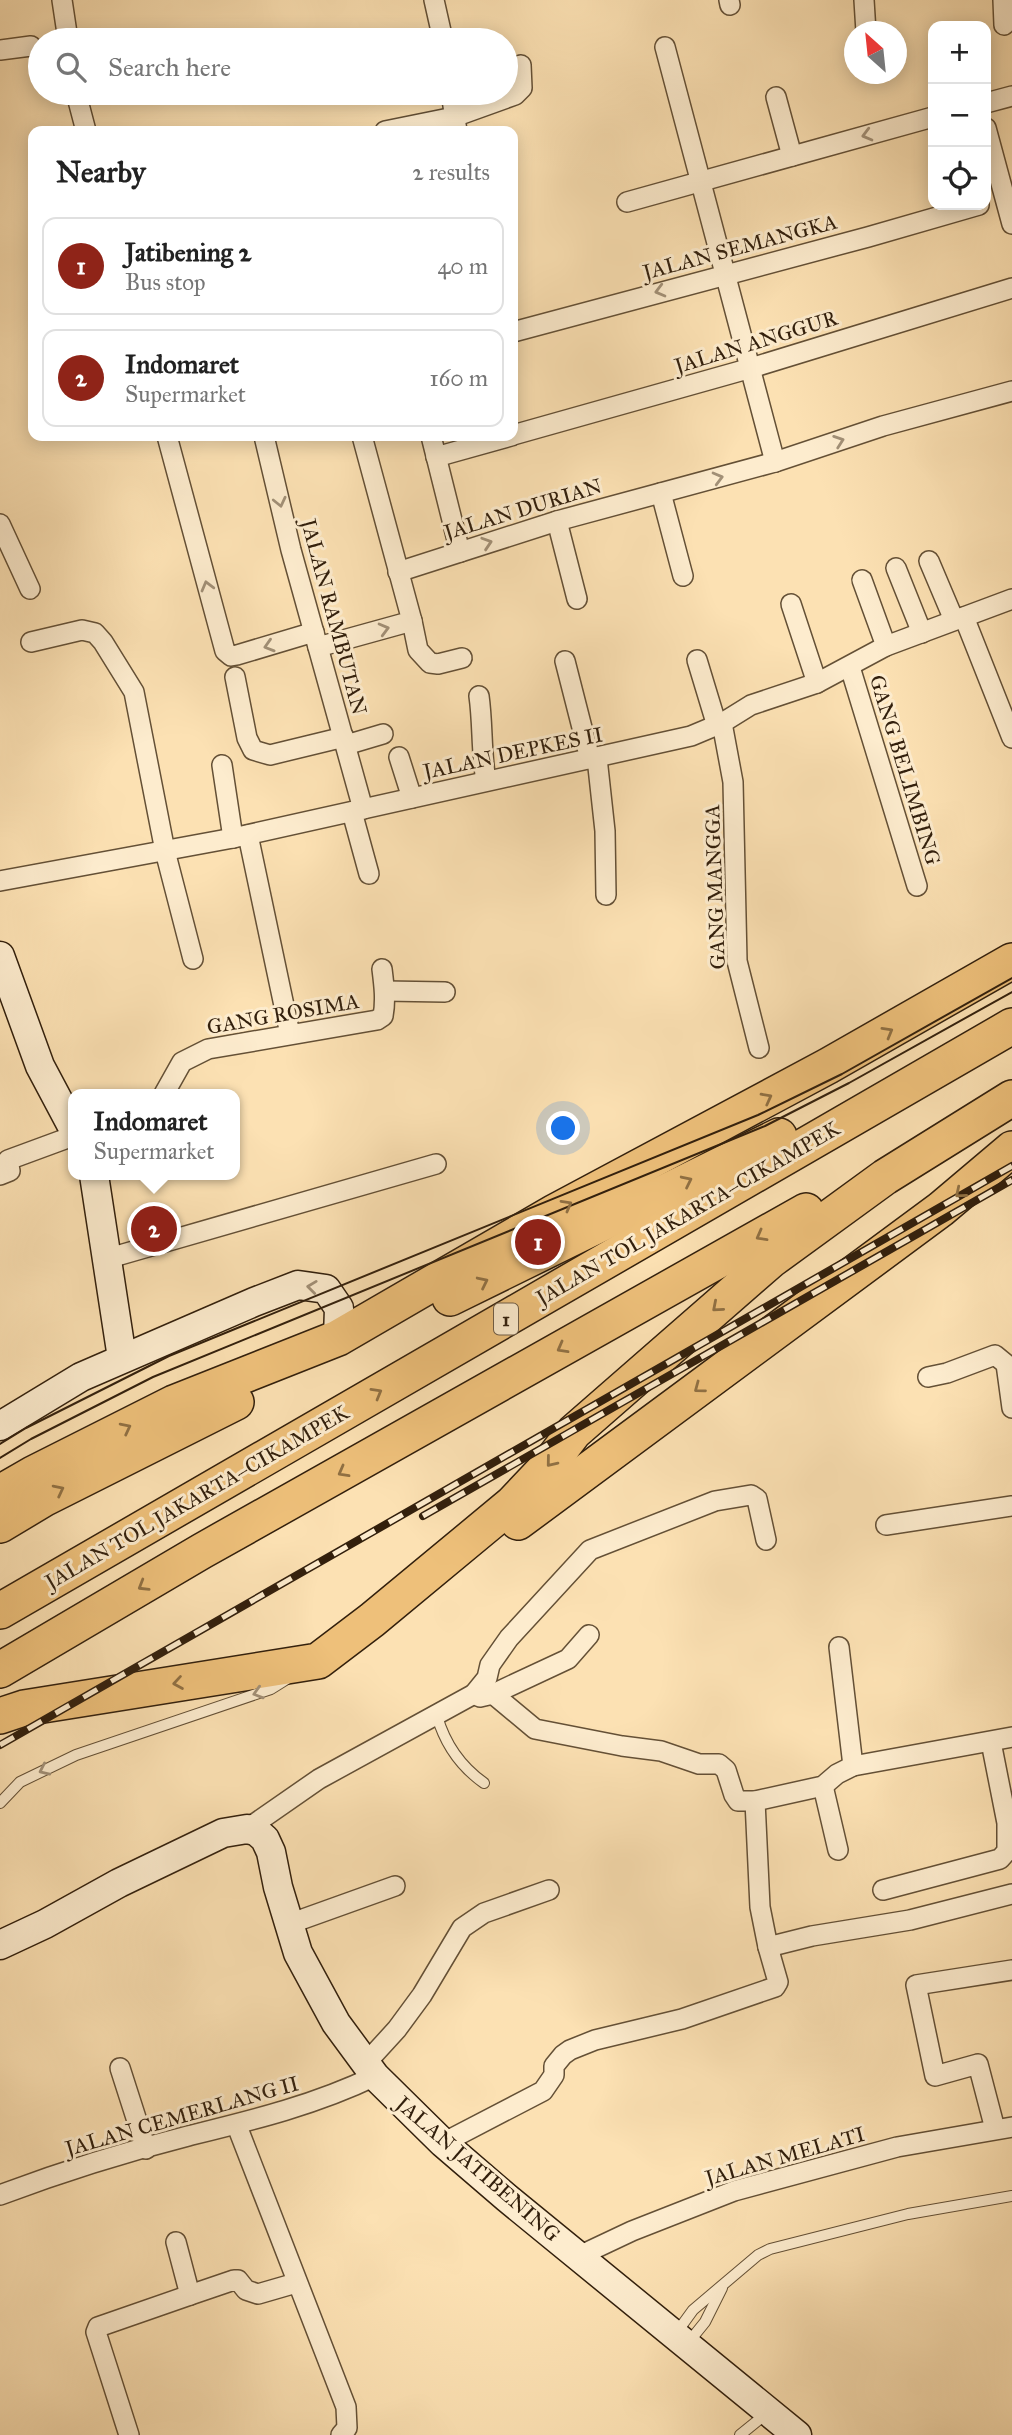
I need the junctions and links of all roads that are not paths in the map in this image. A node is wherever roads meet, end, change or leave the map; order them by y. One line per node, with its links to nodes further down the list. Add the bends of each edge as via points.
1 (62, 0): 7 (street)
2 (434, 0): 8 (street)
3 (864, 0): 5 (street)
4 (1003, 0): 6 (street)
5 (865, 21)
6 (1004, 25)
7 (66, 28)
8 (440, 28)
9 (28, 46): 11 (street)
10 (665, 47): 26 (street)
11 (0, 50)
12 (521, 65): 13 (street, via 522,88)
13 (518, 92)
14 (1012, 96): 16 (street)
15 (776, 97): 25 (street)
16 (991, 102)
17 (79, 105): 22 (street)
18 (453, 105): 21 (street)
19 (494, 105): 21 (street)
20 (928, 118): 25 (street, one-way to 25)
21 (455, 124): 23 (street)
22 (85, 126)
23 (435, 126)
24 (991, 146): 27 (street)
25 (792, 156): 26 (street)
26 (702, 183): 29 (street); 32 (street)
27 (1005, 197): 28 (street); 31 (street)
28 (991, 201)
29 (627, 202)
30 (962, 210): 32 (street, JALAN SEMANGKA)
31 (1012, 224)
32 (726, 274): 34 (street, JALAN SEMANGKA, one-way to 34); 35 (street)
33 (1012, 288): 35 (street, JALAN ANGGUR)
34 (518, 331)
35 (751, 368): 37 (street, JALAN ANGGUR); 44 (street)
36 (1012, 391): 44 (street, JALAN DURIAN, one-way to 36, via 883,426)
37 (518, 434)
38 (168, 441): 61 (street, one-way to 38, via 231,656 225,651)
39 (265, 441): 61 (street, JALAN RAMBUTAN, one-way to 61)
40 (363, 441): 51 (street)
41 (431, 441): 43 (street)
42 (494, 441): 43 (street, JALAN ANGGUR)
43 (436, 457): 48 (street)
44 (775, 463): 45 (street, JALAN DURIAN, one-way to 44)
45 (661, 493): 46 (street, JALAN DURIAN); 52 (street)
46 (557, 521): 48 (street, JALAN DURIAN, one-way to 46); 55 (street)
47 (0, 524): 54 (street)
48 (460, 552): 51 (street, JALAN DURIAN)
49 (929, 561): 58 (street)
50 (896, 568): 60 (street)
51 (398, 572): 59 (street)
52 (683, 576)
53 (862, 580): 63 (street)
54 (30, 589)
55 (577, 599)
56 (1012, 599): 58 (street, JALAN DEPKES II)
57 (791, 604): 69 (street)
58 (959, 619): 60 (street, JALAN DEPKES II); 73 (street)
59 (412, 621): 61 (street, one-way to 59); 64 (street, via 418,650 429,663)
60 (922, 633): 63 (street, JALAN DEPKES II)
61 (316, 640): 74 (street, JALAN RAMBUTAN)
62 (31, 642): 82 (street, via 82,630 103,642 138,700)
63 (886, 646): 67 (street, JALAN DEPKES II)
64 (462, 658)
65 (697, 660): 71 (street, GANG MANGGA)
66 (565, 661): 76 (street)
67 (850, 667): 69 (street, JALAN DEPKES II); 85 (street, GANG BELIMBING)
68 (235, 677): 74 (street, via 253,750 270,755)
69 (817, 683): 71 (street, JALAN DEPKES II, via 751,705)
70 (479, 696): 78 (street)
71 (720, 724): 76 (street, JALAN DEPKES II, via 691,736); 96 (street, GANG MANGGA, via 733,782 737,961)
72 (383, 734): 74 (street)
73 (1012, 738)
74 (345, 741): 80 (street, JALAN RAMBUTAN)
75 (399, 757): 79 (street)
76 (593, 759): 78 (street, JALAN DEPKES II); 86 (street, via 606,831)
77 (222, 765): 81 (street)
78 (486, 781): 79 (street, JALAN DEPKES II)
79 (412, 798): 80 (street, JALAN DEPKES II)
80 (357, 810): 81 (street, JALAN DEPKES II); 83 (street, JALAN RAMBUTAN)
81 (241, 836): 82 (street, JALAN DEPKES II); 95 (street)
82 (165, 851): 84 (street, JALAN DEPKES II); 88 (street)
83 (369, 874)
84 (0, 881)
85 (917, 886)
86 (606, 895)
87 (0, 956): 99 (main road, via 11,1001)
88 (193, 959)
89 (1012, 961): 106 (highway, one-way to 89, via 569,1204 828,1066)
90 (382, 969): 91 (street, GANG ROSIMA)
91 (385, 991): 92 (street); 95 (street, GANG ROSIMA, via 383,1016 377,1020)
92 (445, 992)
93 (1012, 1016): 113 (highway, one-way to 93, via 199,1419 333,1359)
94 (1012, 1026): 116 (highway, JALAN TOL JAKARTA–CIKAMPEK / 1, one-way to 94)
95 (290, 1034): 97 (street, GANG ROSIMA, via 208,1049 182,1062)
96 (759, 1048)
97 (167, 1089)
98 (1012, 1096): 117 (highway, one-way to 117, via 885,1177 771,1260 574,1432 512,1504); 121 (highway, one-way to 121, via 202,1551)
99 (68, 1127)
100 (68, 1135): 103 (street, via 8,1160 10,1171)
101 (1012, 1149): 117 (highway, one-way to 117, via 940,1209 461,1565)
102 (436, 1164): 105 (street)
103 (0, 1175)
104 (95, 1180): 105 (main road)
105 (106, 1259): 107 (main road)
106 (338, 1338): 107 (main road, one-way to 107, via 339,1308 326,1289 298,1285); 111 (highway, one-way to 106, via 174,1403)
107 (122, 1358): 110 (main road)
108 (928, 1377): 109 (street, via 995,1355 1006,1364)
109 (1012, 1408)
110 (0, 1426)
111 (0, 1493)
112 (1012, 1506): 114 (street)
113 (0, 1525)
114 (886, 1525)
115 (766, 1540): 122 (street, via 757,1499 751,1494 715,1501 590,1550 509,1638 490,1665)
116 (0, 1611)
117 (372, 1620): 120 (highway)
118 (589, 1634): 122 (street, via 568,1659)
119 (839, 1647): 127 (street)
120 (318, 1661): 123 (highway, one-way to 123); 131 (lane, one-way to 131, via 271,1689 76,1755 19,1782)
121 (0, 1670)
122 (484, 1694): 124 (street); 130 (street, via 536,1729 661,1751 699,1764 719,1764 738,1801)
123 (0, 1716)
124 (437, 1716): 128 (lane, via 461,1763); 132 (street, via 319,1779)
125 (1012, 1737): 126 (street)
126 (991, 1742): 127 (street); 135 (street, via 1007,1823 1007,1851 1000,1859)
127 (853, 1766): 129 (street)
128 (484, 1783)
129 (824, 1786): 130 (street); 133 (street)
130 (755, 1801): 140 (street, via 760,1907)
131 (0, 1803)
132 (252, 1830): 138 (main road, JALAN JATIBENING, via 265,1839 271,1852); 139 (main road, via 223,1833 182,1851)
133 (838, 1850)
134 (396, 1886): 138 (street)
135 (883, 1889)
136 (549, 1890): 143 (street, via 484,1913 462,1928)
137 (1012, 1894): 140 (street, via 911,1920)
138 (289, 1924): 143 (main road, JALAN JATIBENING, via 314,1985)
139 (0, 1945)
140 (768, 1947): 146 (street, via 778,1982 775,1987 570,2050 554,2066 554,2075 543,2091)
141 (1012, 1970): 145 (street, via 916,1985 935,2076 978,2064)
142 (120, 2068): 147 (street)
143 (370, 2070): 144 (street, JALAN CEMERLANG II, via 320,2101); 146 (main road, JALAN JATIBENING)
144 (237, 2126): 147 (street, JALAN CEMERLANG II); 152 (street)
145 (1004, 2128): 151 (street, JALAN MELATI, via 897,2147 734,2191)
146 (443, 2143): 151 (main road, JALAN JATIBENING)
147 (146, 2149): 148 (street, JALAN CEMERLANG II)
148 (0, 2194)
149 (1012, 2196): 153 (lane, via 908,2214 782,2244 758,2255)
150 (176, 2242): 154 (street)
151 (579, 2256): 155 (main road, JALAN JATIBENING)
152 (296, 2283): 154 (street, via 258,2294 234,2280); 158 (street, via 346,2407 347,2428)
153 (724, 2284): 155 (lane, via 693,2310); 155 (lane, via 705,2322)
154 (190, 2295): 157 (street, via 98,2327)
155 (680, 2340): 156 (main road, JALAN JATIBENING)
156 (769, 2411): 159 (lane); 160 (main road, JALAN JATIBENING)
157 (129, 2435)
158 (341, 2435)
159 (740, 2435)
160 (797, 2435)

